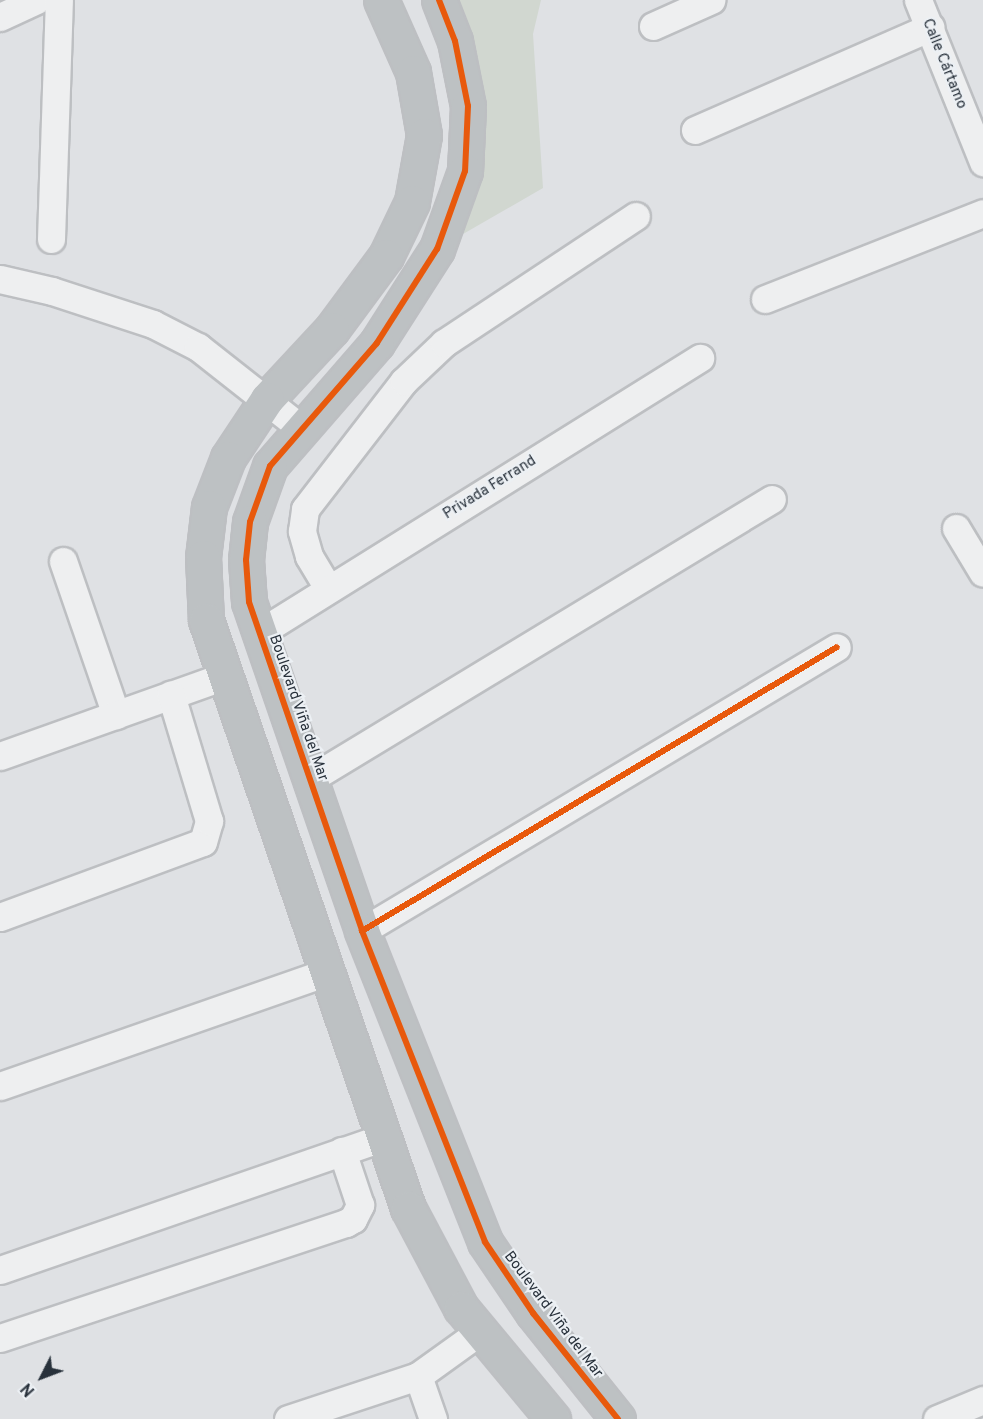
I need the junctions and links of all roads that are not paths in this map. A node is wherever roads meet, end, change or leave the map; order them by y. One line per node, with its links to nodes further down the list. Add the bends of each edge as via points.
1 (36, 0): 7 (street)
2 (59, 0): 14 (street)
3 (381, 0): 18 (street, via 413,72 424,135 412,202 386,256 332,330)
4 (439, 0): 19 (street, Boulevard Viña del Mar, via 454,41 468,106 465,171 437,249 377,343)
5 (711, 0): 8 (street)
6 (918, 0): 9 (street, Calle Cártamo)
7 (0, 17)
8 (653, 26)
9 (931, 27): 10 (street); 11 (street, Calle Cártamo)
10 (695, 130)
11 (983, 162)
12 (983, 213): 16 (street)
13 (636, 216): 24 (street, via 444,343 404,381 305,509 302,531 309,556)
14 (51, 239)
15 (0, 279): 18 (street, via 52,291 153,324 198,347)
16 (765, 300)
17 (700, 358): 24 (street, Privada Ferrand)
18 (267, 399): 19 (street); 27 (street, via 228,458 209,507 203,557 206,620)
19 (301, 428): 25 (street, Boulevard Viña del Mar, via 270,466 250,522 246,560 249,602)
20 (771, 499): 31 (street)
21 (956, 528): 23 (street)
22 (63, 561): 29 (street)
23 (983, 573)
24 (328, 588): 25 (street, Privada Ferrand)
25 (270, 626): 31 (street, Boulevard Viña del Mar)
26 (837, 647): 33 (street)
27 (225, 676): 28 (street); 34 (street)
28 (171, 695): 29 (street); 32 (street, via 209,821 203,842)
29 (116, 715): 30 (street)
30 (0, 756)
31 (310, 779): 33 (street, Boulevard Viña del Mar)
32 (0, 917)
33 (362, 930): 46 (street, Boulevard Viña del Mar, via 485,1242 533,1313)
34 (327, 972): 35 (street); 36 (street)
35 (0, 1086)
36 (384, 1137): 37 (street); 39 (street, via 408,1208 436,1264 461,1308)
37 (342, 1151): 38 (street); 40 (street, via 360,1205 353,1219 346,1223)
38 (0, 1270)
39 (482, 1330): 41 (street); 45 (street)
40 (0, 1338)
41 (418, 1376): 43 (street); 44 (street)
42 (983, 1400): 47 (street)
43 (288, 1419)
44 (433, 1419)
45 (553, 1419)
46 (618, 1419)
47 (937, 1419)

